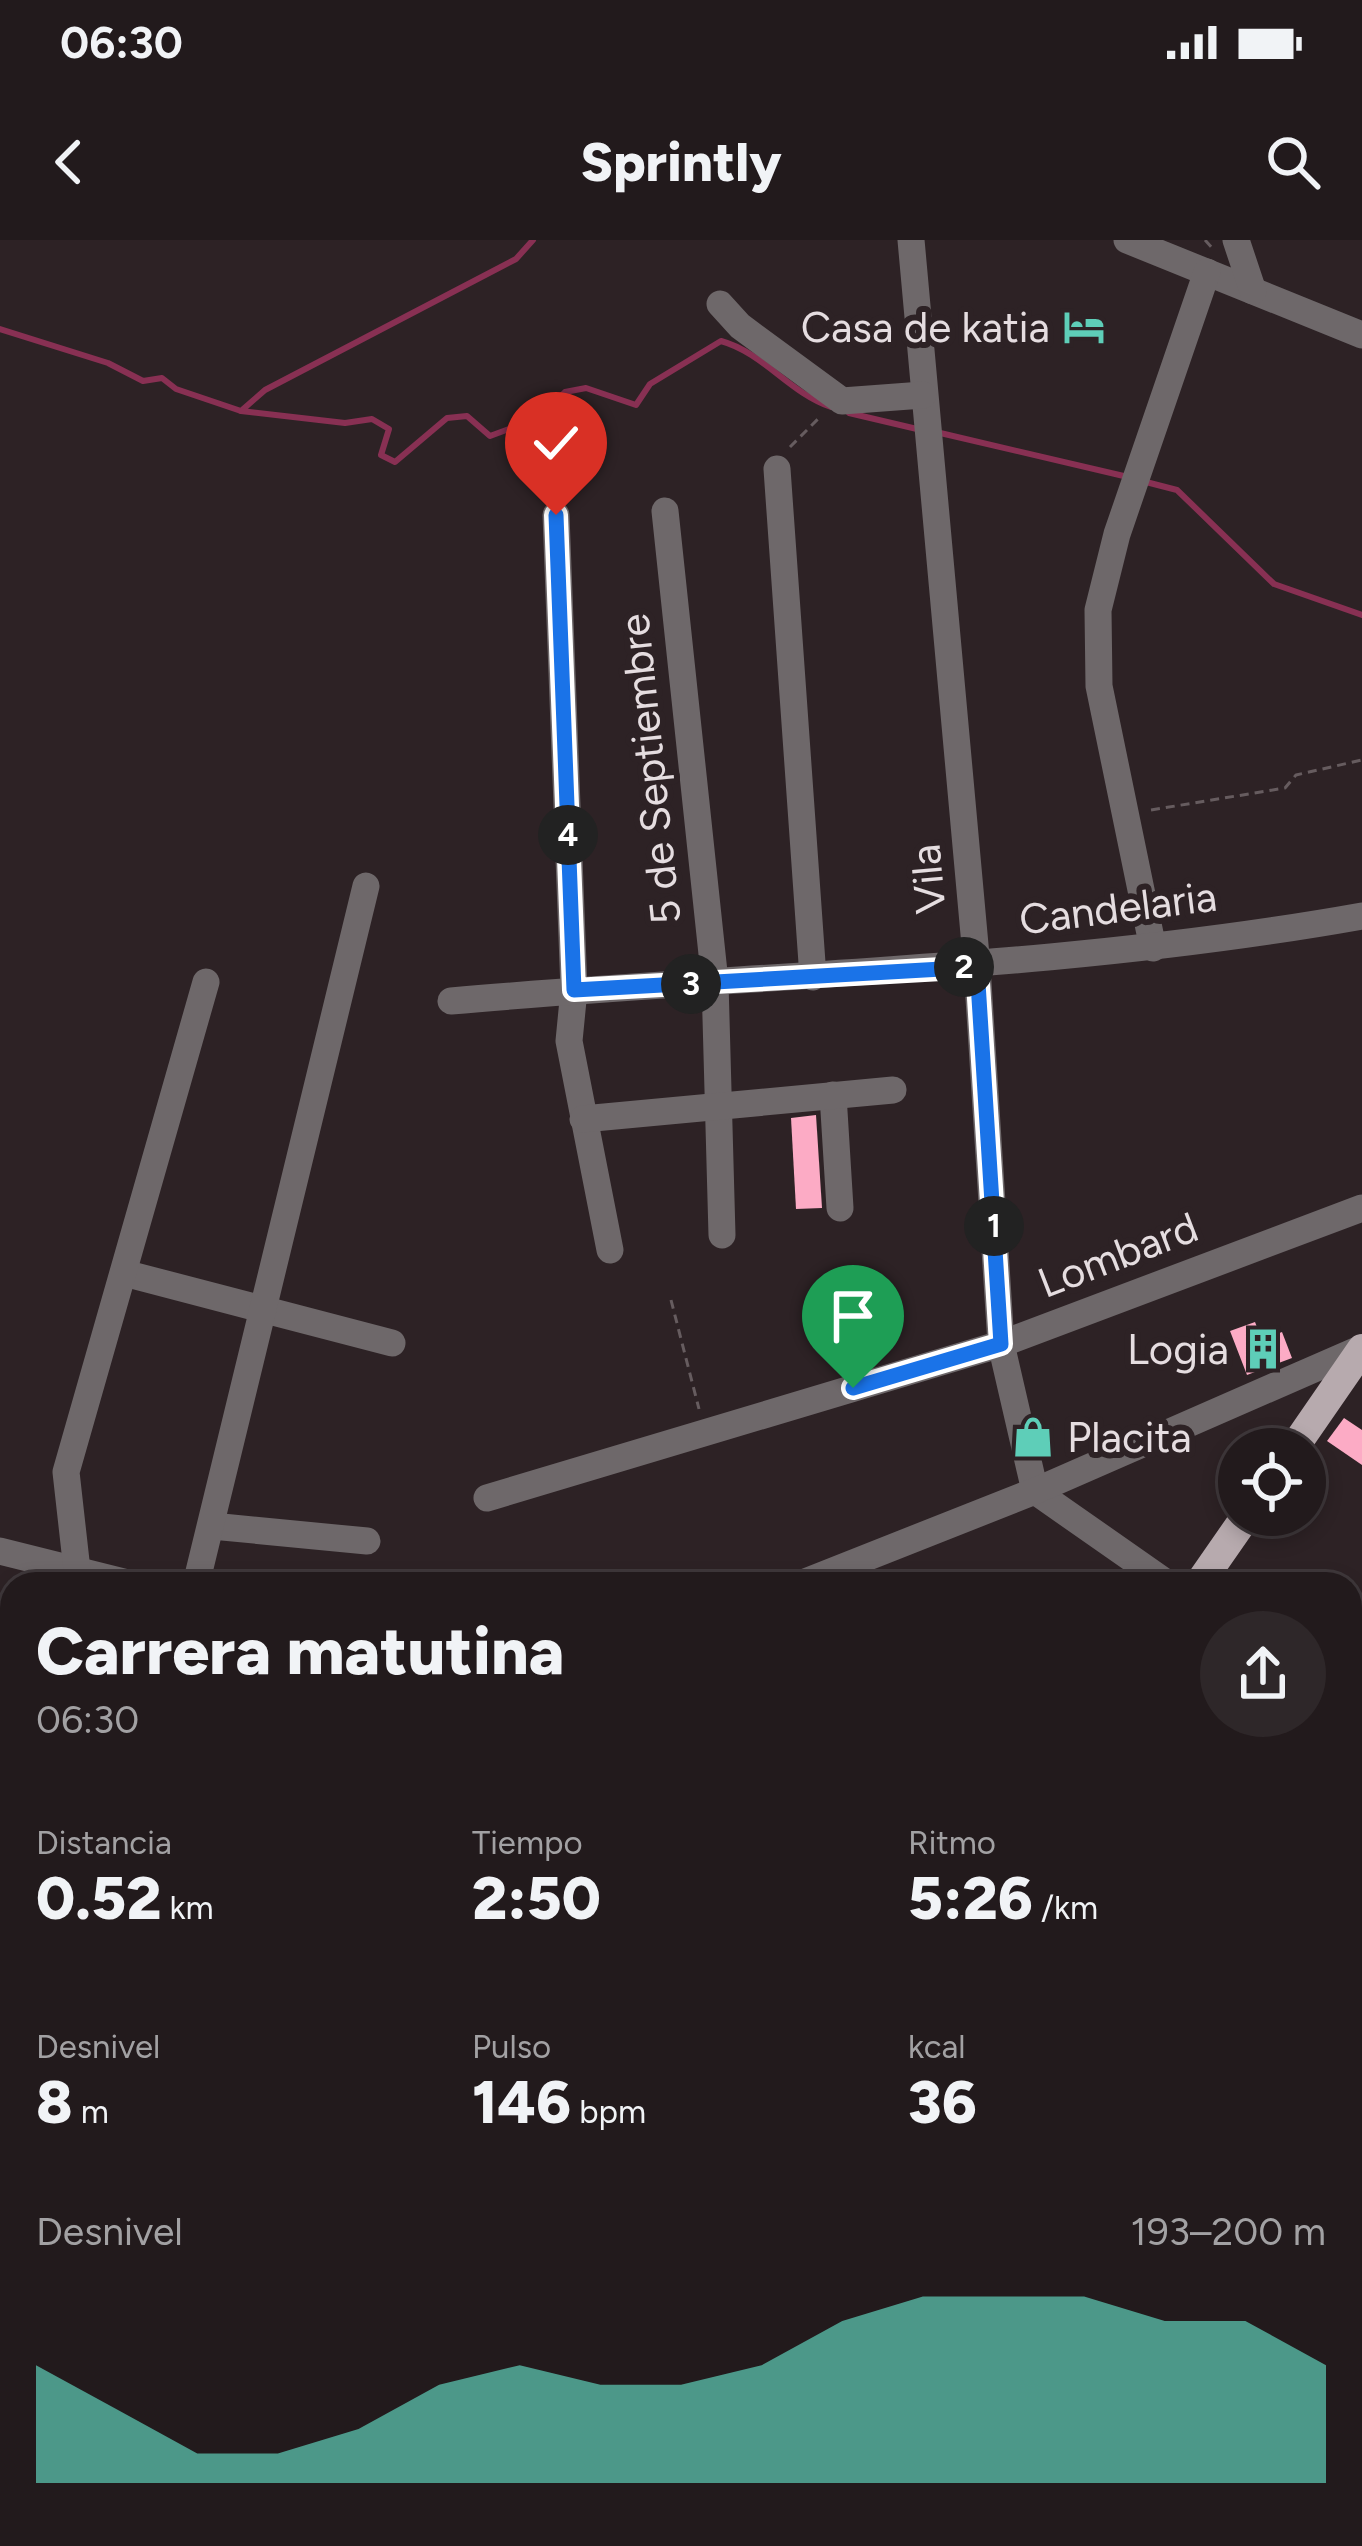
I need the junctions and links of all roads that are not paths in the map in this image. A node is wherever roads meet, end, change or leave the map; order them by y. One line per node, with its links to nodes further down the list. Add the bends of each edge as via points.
1 (911, 240): 8 (street, Vila)
2 (1127, 240): 4 (street)
3 (1236, 240): 5 (street)
4 (1207, 272): 5 (street); 14 (street, via 1098,610 1099,686)
5 (1253, 291): 7 (street)
6 (720, 304): 8 (street, via 842,401)
7 (1362, 335)
8 (926, 419): 15 (street, Vila)
9 (777, 470): 16 (street)
10 (665, 511): 18 (street, 5 de Septiembre)
11 (556, 515): 19 (street)
12 (366, 886): 30 (street)
13 (1362, 916): 14 (street, Candelaria)
14 (1153, 948): 15 (street, Candelaria)
15 (977, 967): 16 (street, Candelaria); 32 (street, Vila)
16 (813, 976): 18 (street, Candelaria)
17 (206, 982): 29 (street)
18 (716, 982): 19 (street, Candelaria); 23 (street, 5 de Septiembre)
19 (574, 990): 20 (street, Candelaria); 24 (street, via 568,1041)
20 (451, 1001)
21 (893, 1090): 22 (street)
22 (833, 1095): 23 (street); 25 (street)
23 (719, 1103): 24 (street); 27 (street, 5 de Septiembre)
24 (583, 1119): 28 (street)
25 (840, 1208)
26 (1362, 1208): 32 (street, Lombard)
27 (722, 1235)
28 (610, 1250)
29 (124, 1274): 30 (street); 41 (street, via 66,1472)
30 (261, 1308): 31 (street); 37 (street)
31 (392, 1343)
32 (1001, 1344): 35 (street, Vila); 36 (street, Lombard)
33 (1362, 1348): 34 (main road); 35 (street)
34 (1307, 1428)
35 (1035, 1491): 44 (street); 45 (street)
36 (487, 1498)
37 (212, 1526): 39 (street); 43 (street)
38 (1232, 1536): 46 (main road)
39 (367, 1541)
40 (0, 1551): 41 (street)
41 (77, 1570): 42 (street)
42 (85, 1572)
43 (199, 1572)
44 (830, 1572)
45 (1151, 1572)
46 (1207, 1572)

